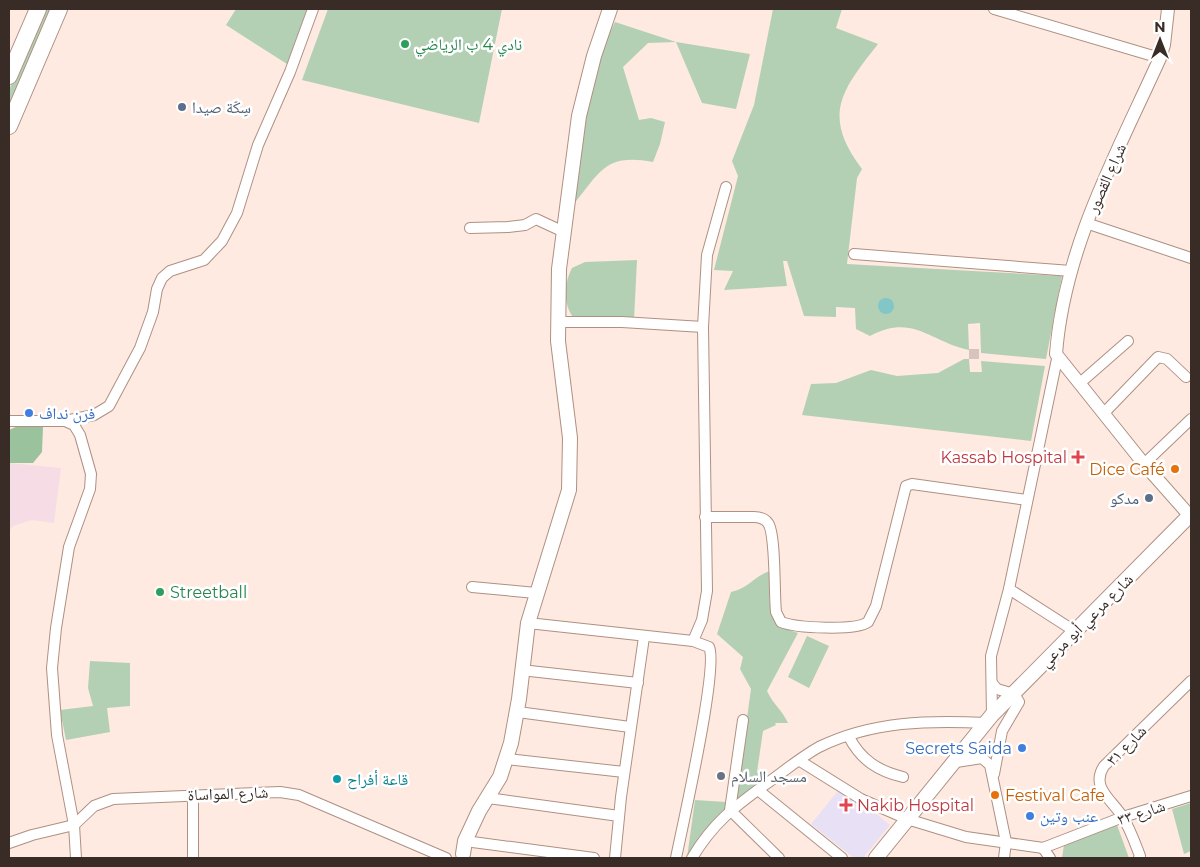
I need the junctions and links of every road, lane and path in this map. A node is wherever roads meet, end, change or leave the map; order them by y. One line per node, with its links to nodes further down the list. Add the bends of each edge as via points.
1 (38, 9): 8 (highway)
2 (59, 9): 9 (highway)
3 (313, 9): 26 (street, via 258,145 236,213 222,241 204,260 170,271 162,278 140,348 109,406 94,415)
4 (610, 9): 13 (main road, via 578,116)
5 (994, 9): 7 (street)
6 (1168, 9): 7 (street, شراع القصور)
7 (1160, 58): 11 (street, شراع القصور)
8 (9, 76)
9 (9, 126)
10 (726, 187): 18 (street, via 707,255)
11 (1086, 223): 15 (street); 16 (street, شراع القصور)
12 (470, 228): 13 (street, via 508,228 536,219)
13 (564, 232): 17 (main road, via 557,285)
14 (854, 254): 16 (street)
15 (1191, 258)
16 (1071, 271): 20 (street, شراع القصور)
17 (558, 322): 18 (street); 33 (main road, via 570,438 571,481)
18 (703, 327): 30 (street)
19 (1128, 342): 22 (street)
20 (1057, 355): 22 (street); 28 (street)
21 (1186, 377): 23 (street, via 1167,359 1158,358)
22 (1080, 383): 23 (street)
23 (1104, 413): 27 (street)
24 (1191, 419): 27 (street)
25 (9, 421): 26 (street)
26 (65, 421): 62 (street, via 78,429 91,474 90,489 69,547 52,668 57,735)
27 (1144, 464): 29 (street)
28 (1027, 500): 30 (street, via 920,485 906,486 876,606 868,622 853,627 781,622 776,612 772,535 768,523 754,517); 32 (street)
29 (1191, 516): 35 (main road, شارع مرعي أبو مرعي)
30 (705, 517): 37 (street, via 706,607)
31 (472, 587): 33 (street)
32 (1009, 589): 35 (street); 41 (street, via 991,656)
33 (536, 593): 34 (main road)
34 (528, 623): 36 (street); 38 (main road)
35 (1076, 632): 42 (main road, شارع مرعي أبو مرعي)
36 (644, 637): 37 (street); 40 (street)
37 (693, 641): 73 (street, via 709,647 712,657 696,761)
38 (521, 670): 40 (street); 43 (main road)
39 (1191, 681): 60 (street, شارع ٣١, via 1101,770 1101,789)
40 (638, 683): 46 (street)
41 (992, 683): 42 (street, via 999,690); 45 (street)
42 (1014, 694): 45 (main road, شارع مرعي أبو مرعي); 52 (street, via 1019,702 1002,732)
43 (518, 712): 46 (street); 48 (main road)
44 (743, 720): 58 (street)
45 (979, 725): 47 (street, via 950,720 915,721); 50 (main road, شارع مرعي أبو مرعي)
46 (630, 727): 51 (street)
47 (849, 737): 49 (street, via 818,748); 53 (street, via 865,760 883,772)
48 (507, 759): 51 (street); 57 (main road)
49 (800, 761): 54 (street); 61 (street, via 861,799)
50 (956, 762): 52 (street, via 982,758); 61 (main road, شارع مرعي أبو مرعي)
51 (624, 772): 59 (street)
52 (994, 774): 63 (street)
53 (903, 777)
54 (758, 790): 58 (street); 76 (street)
55 (193, 794): 62 (street, شارع المواساة, via 108,800 94,806); 69 (street); 70 (street, شارع المواساة, via 294,793)
56 (1191, 796): 60 (street, شارع ٣٣)
57 (488, 798): 59 (street); 66 (main road, via 479,811)
58 (730, 810): 74 (street, via 713,827); 75 (street)
59 (619, 816): 72 (street)
60 (1123, 817): 65 (street, شارع ٣٣); 67 (street, شارع ٣١)
61 (907, 819): 63 (street, via 966,837); 77 (main road, شارع مرعي أبو مرعي)
62 (74, 825): 64 (street); 68 (street)
63 (1006, 842): 65 (street); 78 (street)
64 (9, 843)
65 (1043, 848): 79 (street)
66 (463, 853): 71 (street)
67 (1141, 857)
68 (76, 858)
69 (193, 858)
70 (446, 858)
71 (594, 858)
72 (615, 858)
73 (676, 858)
74 (692, 858)
75 (779, 858)
76 (842, 858)
77 (876, 858)
78 (1004, 858)
79 (1050, 858)

